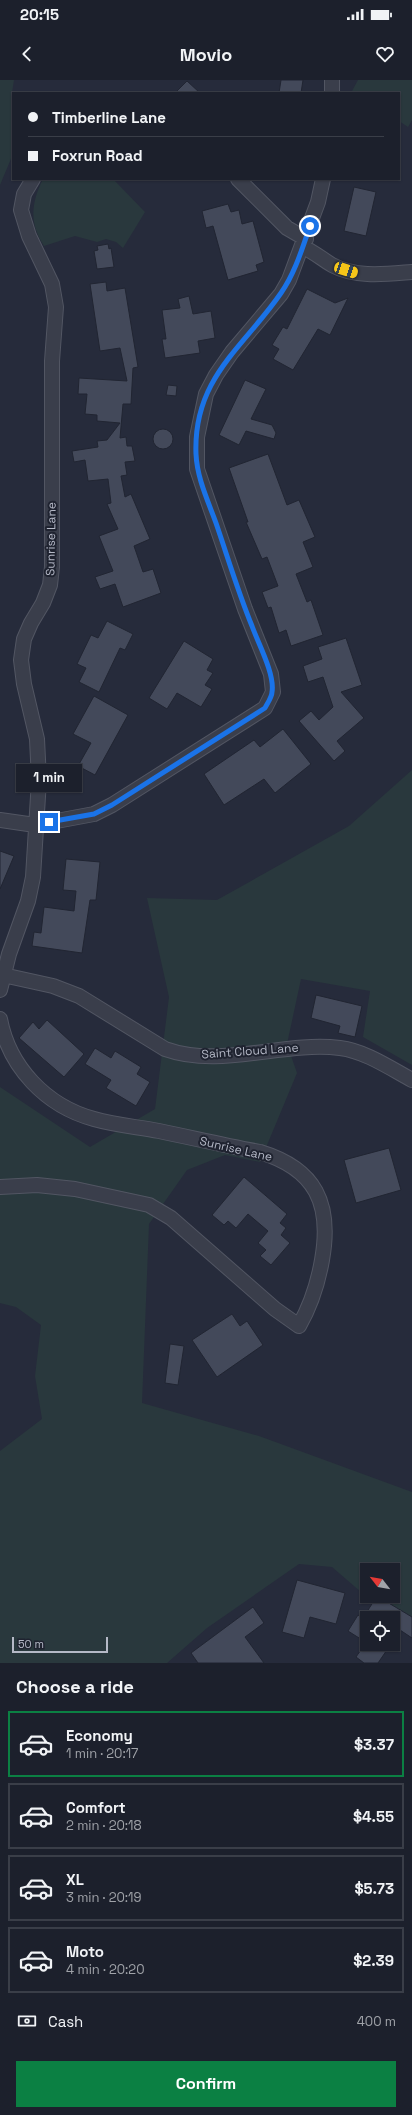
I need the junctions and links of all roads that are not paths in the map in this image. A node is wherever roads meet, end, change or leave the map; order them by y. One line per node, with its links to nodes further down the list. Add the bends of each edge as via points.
1 (332, 80): 2 (street)
2 (332, 92)
3 (32, 180): 9 (street, Sunrise Lane, via 24,194 21,210 29,236 52,284 56,307 52,361 50,586 30,623 24,639 21,660 37,739 39,780)
4 (239, 180): 6 (street)
5 (323, 180): 6 (street)
6 (304, 243): 7 (street, via 333,265 360,274); 9 (street, via 281,294 216,375 206,394 197,437 197,469 245,609 271,674 272,692 265,708 112,805 94,814)
7 (412, 272)
8 (0, 820): 9 (street)
9 (35, 825): 10 (street, Sunrise Lane, via 28,902)
10 (3, 975): 11 (street, Sunrise Lane); 13 (street, Saint Cloud Lane, via 53,986 79,996 165,1049 179,1054 214,1056 315,1046 342,1048 367,1056)
11 (0, 990)
12 (0, 1018): 14 (street, Sunrise Lane, via 3,1036 15,1061 46,1094 63,1107 94,1119 260,1152 287,1162 299,1171 312,1184 326,1220 320,1273 309,1308 299,1326 274,1309 171,1218 149,1205 75,1189 37,1185)
13 (412, 1080)
14 (0, 1187)

